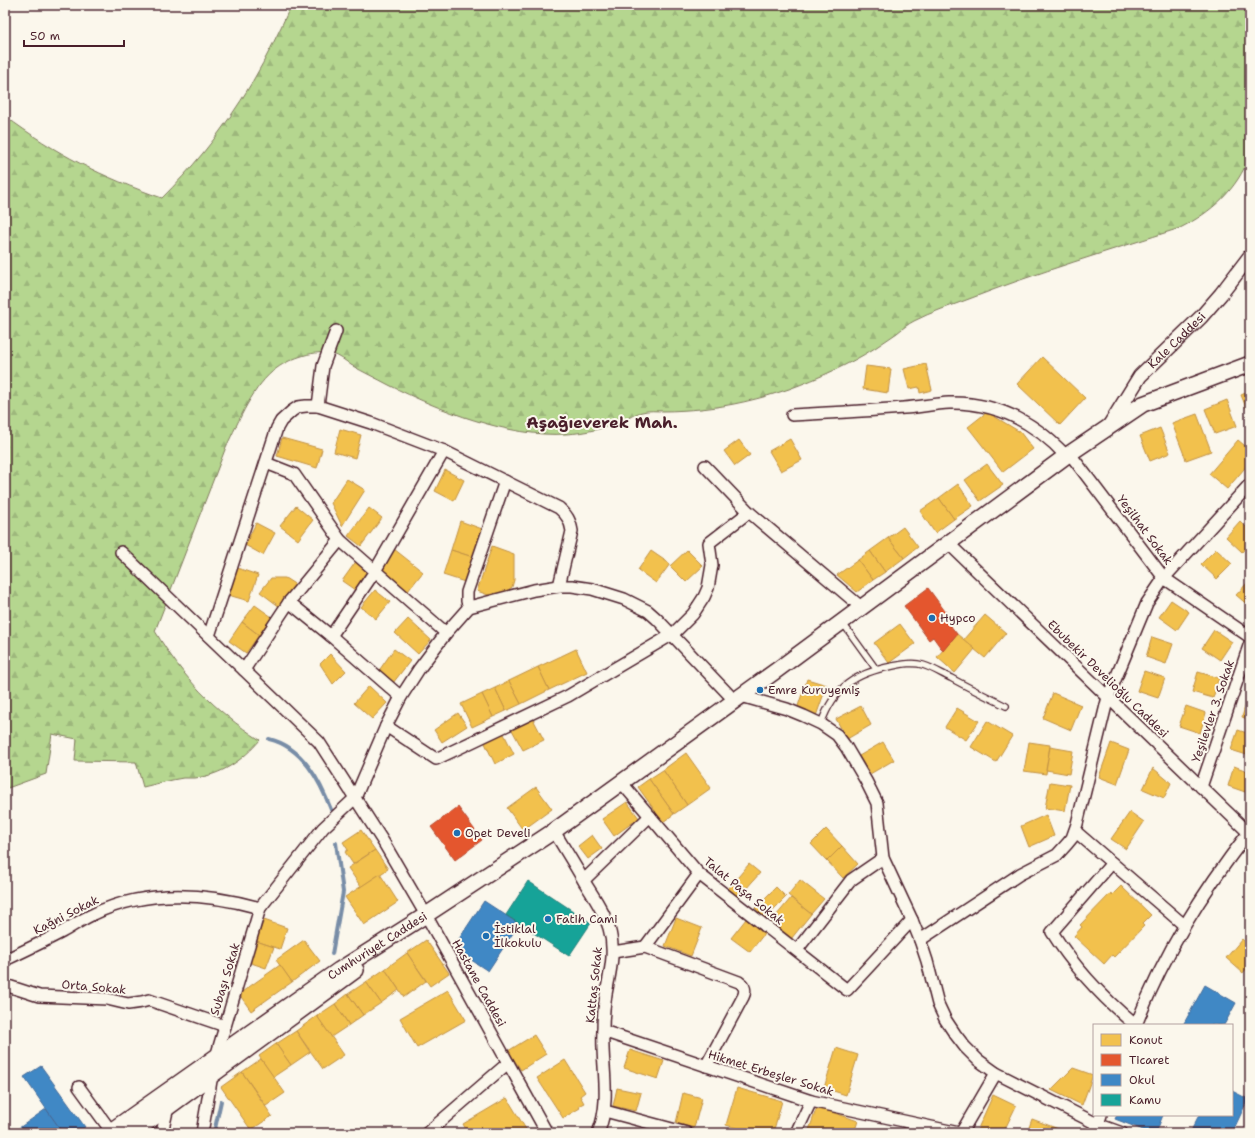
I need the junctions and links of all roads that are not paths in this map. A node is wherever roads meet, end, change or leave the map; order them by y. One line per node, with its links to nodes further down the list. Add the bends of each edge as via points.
1 (1250, 256): 6 (street, Kale Caddesi, via 1201,317 1140,376)
2 (336, 331): 4 (street, via 323,366)
3 (1250, 364): 6 (main road, via 1143,404)
4 (318, 406): 7 (street); 9 (street, via 298,407 280,421)
5 (792, 415): 8 (street, Yeşilhat Sokak, via 949,403 981,406 1013,416 1028,424)
6 (1108, 427): 8 (main road)
7 (444, 451): 11 (street); 17 (street)
8 (1068, 455): 15 (main road); 18 (street, Yeşilhat Sokak)
9 (266, 463): 14 (street, via 294,474); 26 (street)
10 (706, 466): 13 (street)
11 (505, 481): 19 (street, via 559,508 571,522 572,531); 21 (street, via 467,592)
12 (1250, 484): 18 (street)
13 (749, 512): 22 (street); 25 (street, via 709,543 712,565 706,592 699,606)
14 (340, 540): 17 (street); 20 (street)
15 (948, 543): 22 (main road); 33 (street, Ebubekir Develioğlu Caddesi)
16 (121, 552): 26 (street, Hastane Caddesi)
17 (375, 571): 24 (street); 27 (street)
18 (1164, 578): 28 (street, Yeşilhat Sokak); 33 (street, via 1147,603)
19 (559, 586): 21 (street); 25 (street, via 592,589 624,598 648,611)
20 (289, 602): 27 (street); 31 (street)
21 (469, 607): 24 (street)
22 (861, 607): 23 (main road)
23 (841, 622): 30 (lane); 34 (main road)
24 (446, 633): 32 (street)
25 (673, 634): 34 (street); 37 (street, via 568,696 436,759)
26 (209, 636): 31 (street, Hastane Caddesi)
27 (331, 636): 32 (street)
28 (1250, 637)
29 (1250, 643): 39 (street, Yeşilevler 3. Sokak)
30 (876, 669): 35 (lane, via 908,663 924,665); 36 (lane, via 842,688 829,705)
31 (244, 670): 40 (street, Hastane Caddesi, via 319,742)
32 (401, 697): 37 (street)
33 (1108, 697): 39 (street, Ebubekir Develioğlu Caddesi); 43 (street)
34 (737, 698): 36 (street, via 787,709); 38 (main road)
35 (1006, 706)
36 (821, 724): 45 (street, via 837,734 877,803)
37 (386, 726): 40 (street)
38 (621, 782): 41 (street, Talat Paşa Sokak); 42 (main road)
39 (1201, 787): 44 (street, Ebubekir Develioğlu Caddesi)
40 (355, 798): 49 (street, via 323,828); 50 (street, Hastane Caddesi)
41 (650, 816): 47 (street, Talat Paşa Sokak); 48 (street)
42 (554, 831): 48 (street, Kattaş Sokak); 50 (main road)
43 (1075, 831): 46 (street); 53 (street, via 1068,844 1057,855 1020,874)
44 (1249, 833): 52 (street, via 1222,866)
45 (883, 858): 51 (street); 55 (street, via 851,880)
46 (1112, 863): 52 (street); 59 (street, via 1052,932 1085,978)
47 (699, 874): 54 (street); 55 (street, Talat Paşa Sokak)
48 (584, 880): 56 (street, Kattaş Sokak, via 606,919)
49 (260, 908): 57 (street, Kağni Sokak, via 197,896 162,896 127,902 94,913); 61 (street, Subaşı Sokak)
50 (426, 915): 63 (main road, Cumhuriyet Caddesi, via 339,970); 64 (street, Hastane Caddesi); 67 (main road, Cumhuriyet Caddesi)
51 (912, 920): 53 (street); 55 (street, Talat Paşa Sokak, via 847,990)
52 (1184, 925): 60 (street)
53 (920, 940): 66 (street, via 938,1004 946,1019 965,1047)
54 (645, 947): 56 (street); 65 (street, via 739,982 743,986 745,993)
55 (797, 950)
56 (613, 952): 62 (street, Kattaş Sokak)
57 (5, 960)
58 (5, 985): 61 (street, Orta Sokak, via 40,996 107,1000 128,1004 149,1000)
59 (1135, 1024)
60 (1136, 1024)
61 (225, 1026): 63 (street, Subaşı Sokak)
62 (603, 1031): 65 (street, Hikmet Erbeşler Sokak); 71 (street, Kattaş Sokak)
63 (216, 1057): 73 (main road, Cumhuriyet Caddesi)
64 (508, 1064): 77 (street); 78 (street, Hastane Caddesi)
65 (706, 1066): 69 (street, Hikmet Erbeşler Sokak)
66 (996, 1073): 72 (street); 82 (street)
67 (212, 1075): 70 (main road, Cumhuriyet Caddesi); 76 (street)
68 (79, 1087): 73 (street)
69 (811, 1101): 81 (street); 82 (street, Hikmet Erbeşler Sokak)
70 (168, 1107): 74 (main road, Cumhuriyet Caddesi); 75 (street)
71 (605, 1111): 79 (street, Kattaş Sokak); 80 (street)
72 (1098, 1124): 83 (street)
73 (110, 1132)
74 (133, 1133)
75 (162, 1133)
76 (202, 1133)
77 (427, 1133)
78 (547, 1133)
79 (598, 1133)
80 (687, 1133)
81 (796, 1133)
82 (960, 1133)
83 (1122, 1133)

